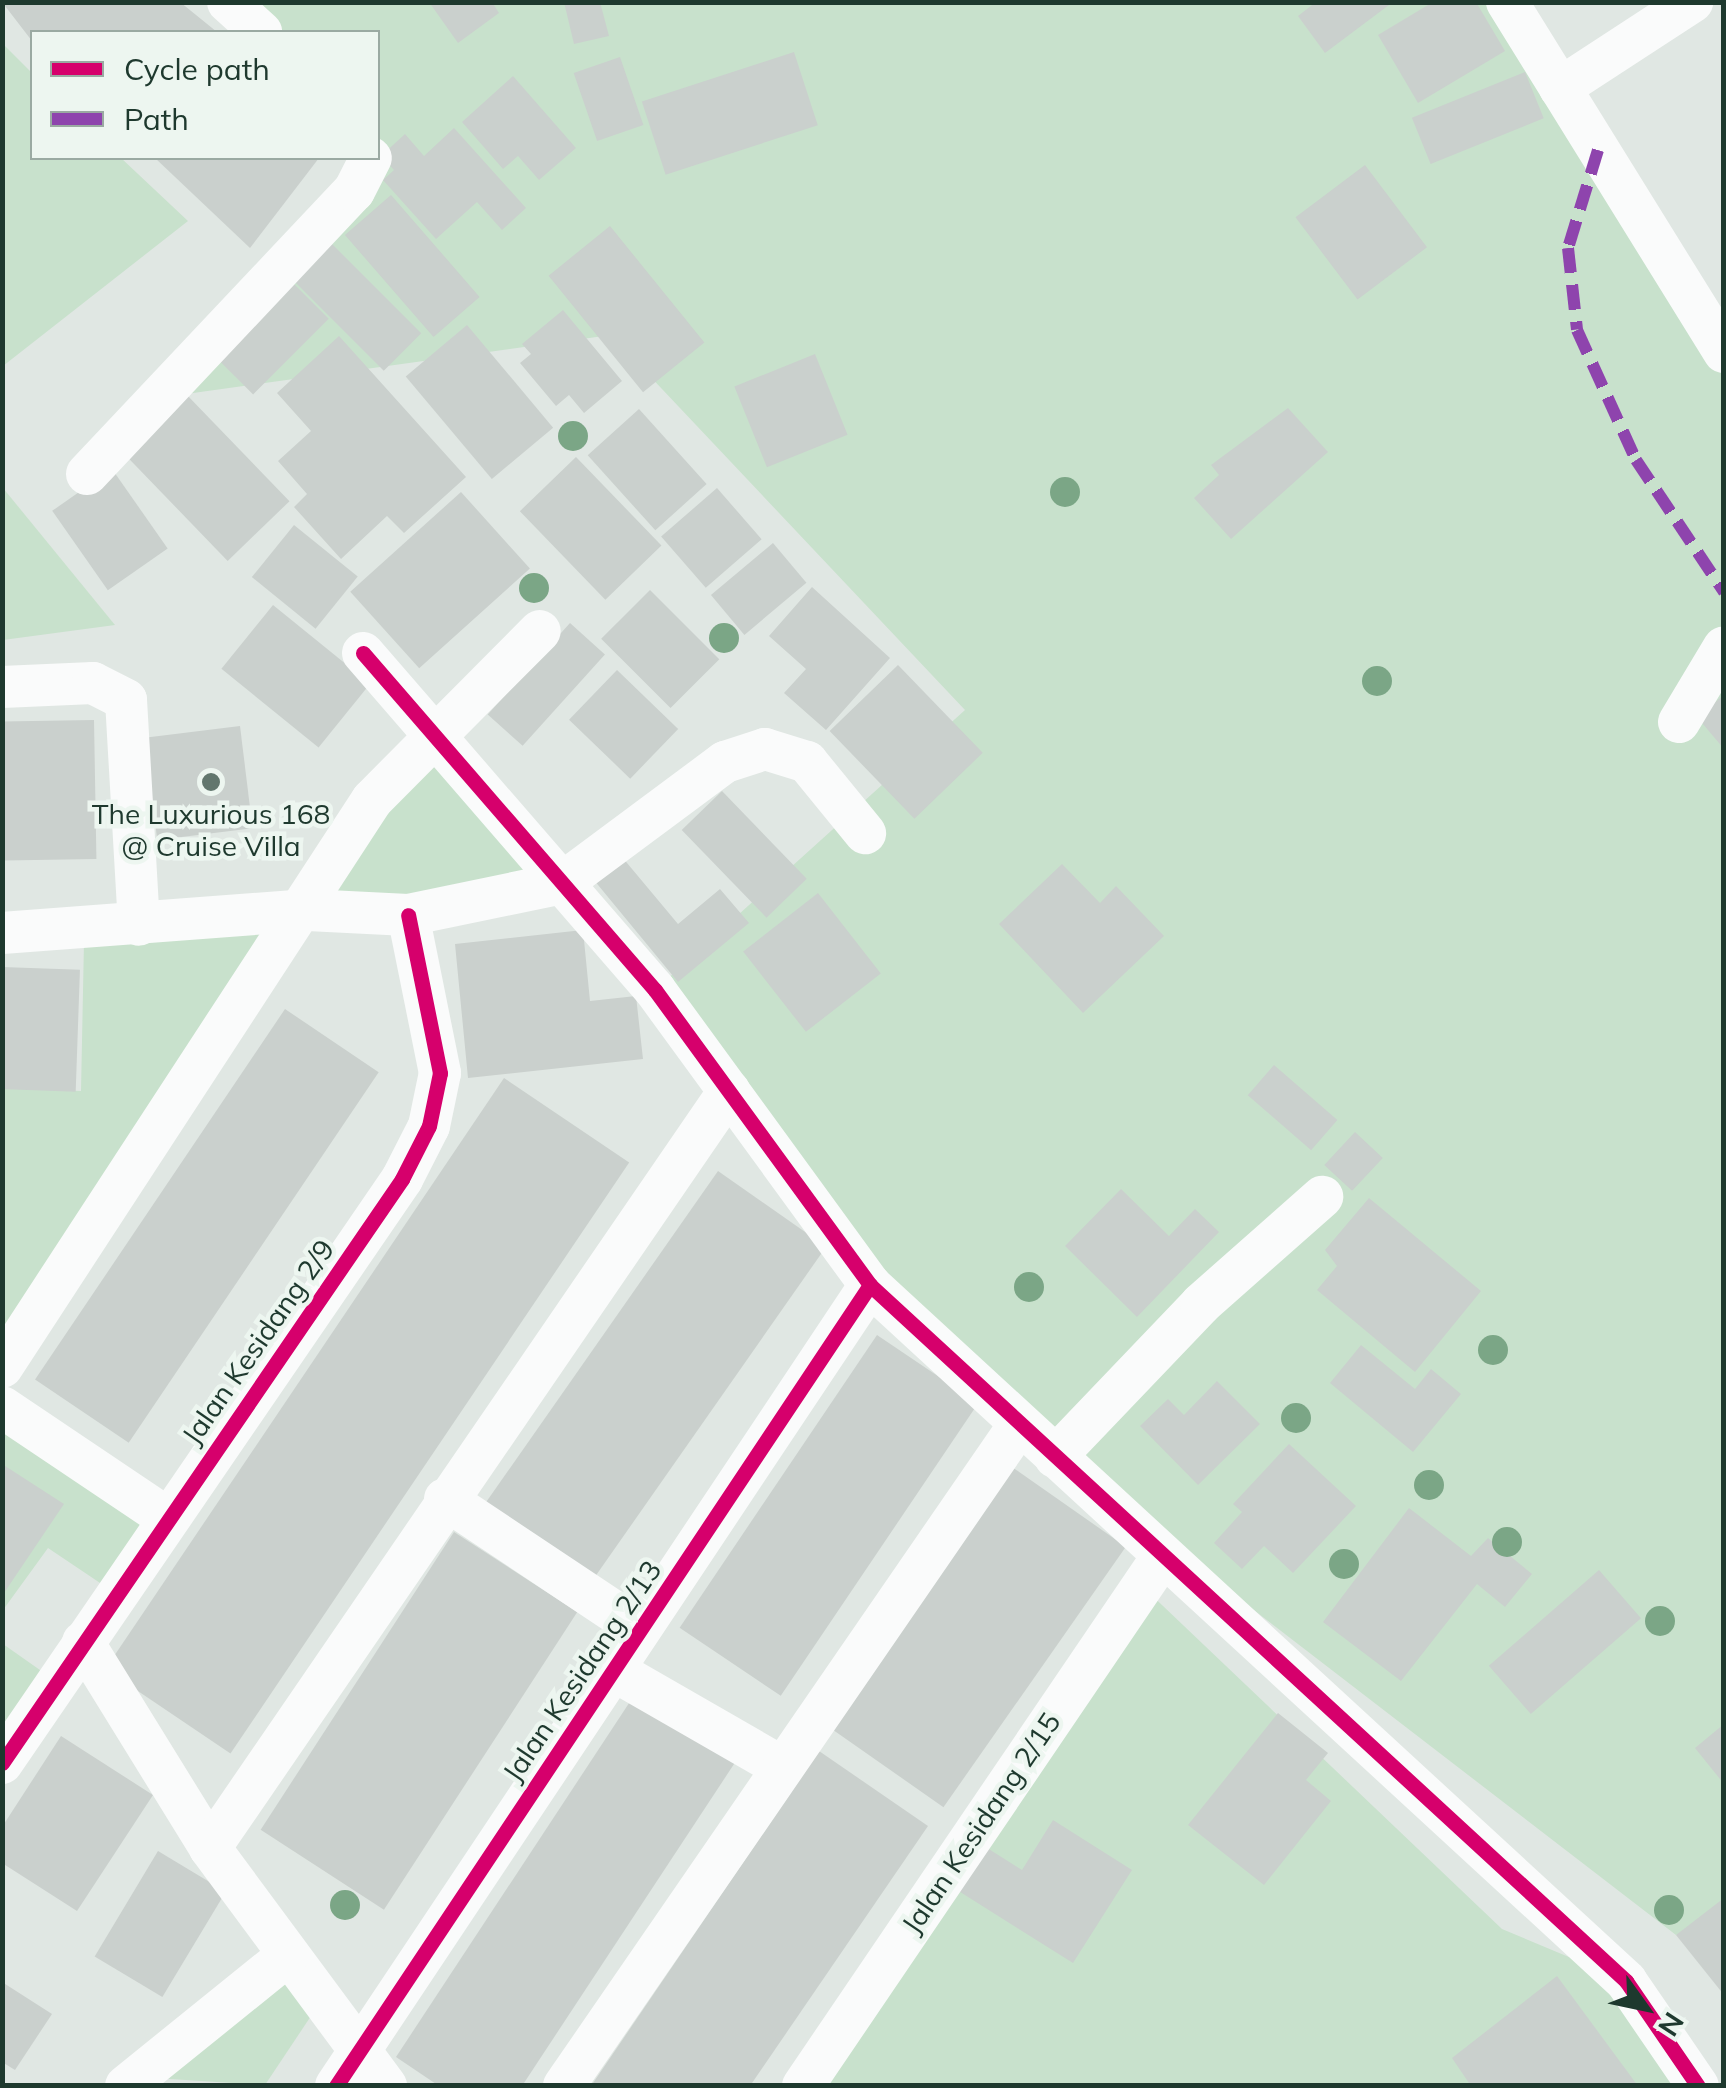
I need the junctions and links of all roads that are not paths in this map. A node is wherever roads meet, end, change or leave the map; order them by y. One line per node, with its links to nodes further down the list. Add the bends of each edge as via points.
1 (1506, 2): 3 (street)
2 (1692, 2): 3 (street)
3 (1560, 88): 5 (street)
4 (370, 160): 6 (street, via 354,192)
5 (1724, 352)
6 (87, 474)
7 (540, 631): 12 (street)
8 (1724, 647): 11 (street)
9 (362, 652): 12 (street)
10 (2, 687): 17 (street, via 93,682 126,700)
11 (1679, 722)
12 (441, 734): 14 (street); 15 (street, via 372,800)
13 (865, 833): 14 (street, via 807,762 765,749 725,762)
14 (562, 883): 16 (street); 19 (street)
15 (308, 910): 16 (street); 17 (street); 22 (street)
16 (408, 915): 27 (street, Jalan Kesidang 2/9, via 440,1073 429,1126 402,1179)
17 (139, 926): 18 (street)
18 (2, 933)
19 (729, 1091): 21 (street); 26 (street)
20 (1322, 1197): 25 (street, via 1201,1304)
21 (870, 1285): 24 (street); 29 (street, Jalan Kesidang 2/13)
22 (2, 1367)
23 (2, 1408): 27 (street)
24 (1019, 1425): 25 (street); 33 (street)
25 (1054, 1457): 28 (street)
26 (445, 1499): 29 (street); 34 (street)
27 (166, 1517): 30 (street, Jalan Kesidang 2/9)
28 (1160, 1560): 39 (street, Jalan Kesidang 2/15); 40 (street, via 1626,1981)
29 (640, 1628): 31 (street, Jalan Kesidang 2/13)
30 (83, 1642): 32 (street, Jalan Kesidang 2/9); 34 (street)
31 (612, 1670): 33 (street); 36 (street, Jalan Kesidang 2/13)
32 (2, 1763)
33 (778, 1765): 38 (street)
34 (210, 1848): 35 (street)
35 (287, 1956): 36 (street); 37 (street)
36 (359, 2076)
37 (126, 2086)
38 (564, 2086)
39 (803, 2086)
40 (1698, 2086)

